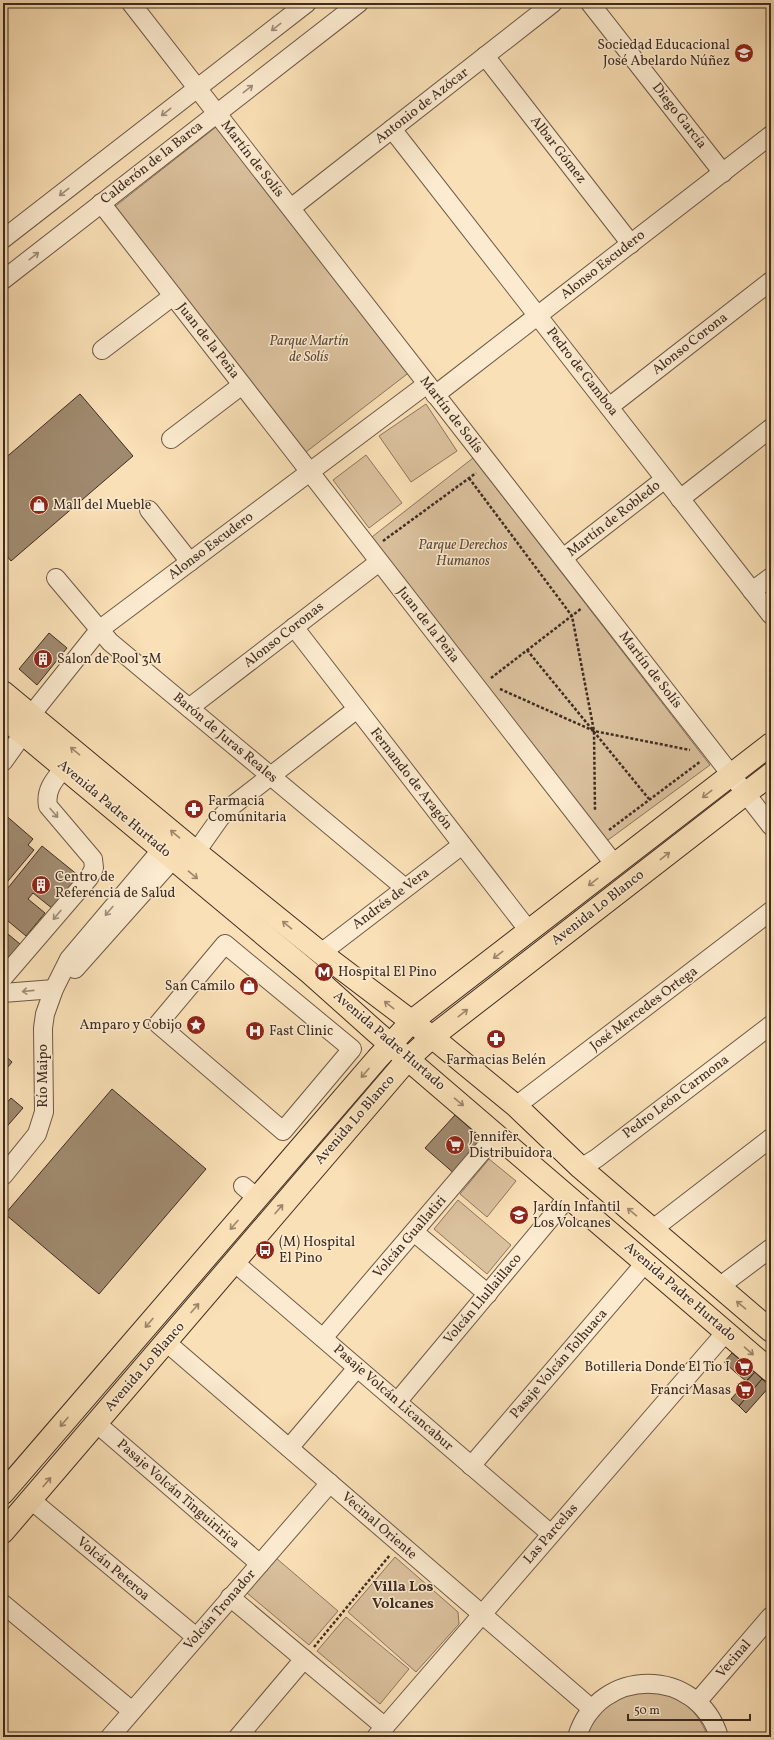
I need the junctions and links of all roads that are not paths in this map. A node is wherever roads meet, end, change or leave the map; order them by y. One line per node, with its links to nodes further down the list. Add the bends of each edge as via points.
1 (131, 3): 7 (street, Martín de Solís)
2 (359, 3): 8 (street, Calderón de la Barca, one-way to 2)
3 (553, 3): 6 (street, Antonio de Azócar)
4 (590, 3): 11 (street, Diego García)
5 (300, 5): 7 (street, one-way to 7)
6 (485, 56): 9 (street, Antonio de Azócar); 15 (street, Albar Gómez)
7 (197, 88): 8 (street, Martín de Solís); 14 (street, one-way to 14)
8 (217, 113): 12 (street, Calderón de la Barca); 13 (street, Martín de Solís)
9 (392, 129): 13 (street, Antonio de Azócar); 19 (street, Pedro de Gamboa)
10 (770, 139): 11 (street, Alonso Escudero)
11 (723, 173): 15 (street, Alonso Escudero)
12 (101, 204): 16 (street, Calderón de la Barca, one-way to 12); 18 (street, Juan de la Peña)
13 (291, 208): 22 (street, Martín de Solís)
14 (3, 239)
15 (631, 244): 19 (street, Alonso Escudero)
16 (3, 280)
17 (769, 286): 23 (street, Alonso Corona)
18 (173, 296): 20 (street, Juan de la Peña); 21 (street, Juan de la Peña)
19 (538, 316): 22 (street, Alonso Escudero); 23 (street, Pedro de Gamboa)
20 (102, 350)
21 (242, 385): 25 (street, Juan de la Peña); 26 (street, Juan de la Peña)
22 (431, 389): 26 (street, Alonso Escudero); 31 (street, Martín de Solís)
23 (609, 407): 27 (street, Pedro de Gamboa)
24 (771, 428): 28 (street, Martín de Robledo)
25 (171, 439)
26 (310, 472): 30 (street, Juan de la Peña); 32 (street, Alonso Escudero)
27 (665, 479): 28 (street, Pedro de Gamboa); 31 (street, Martín de Robledo)
28 (680, 499): 35 (street, Pedro de Gamboa)
29 (148, 510): 32 (street)
30 (375, 556): 37 (street, Alonso Coronas); 55 (street, Juan de la Peña, via 481,685)
31 (563, 558): 48 (street, Martín de Solís)
32 (190, 562): 38 (street, Alonso Escudero)
33 (771, 577): 35 (street)
34 (56, 578): 38 (street, Barón de Juras Reales)
35 (752, 592): 36 (street, Pedro de Gamboa)
36 (771, 615)
37 (294, 627): 40 (street, Alonso Coronas); 41 (street, Fernando de Aragón)
38 (99, 630): 40 (street, Barón de Juras Reales); 43 (street, Alonso Escudero)
39 (3, 692): 43 (main road, Avenida Padre Hurtado)
40 (189, 708): 49 (street, Barón de Juras Reales)
41 (357, 709): 49 (street); 52 (street, Fernando de Aragón)
42 (3, 717): 43 (main road, Avenida Padre Hurtado)
43 (27, 724): 45 (street, Alonso Escudero); 46 (main road, Avenida Padre Hurtado); 53 (main road, Avenida Padre Hurtado, one-way to 43)
44 (771, 744): 48 (main road, Avenida Lo Blanco)
45 (3, 762)
46 (64, 768): 54 (main road, Avenida Padre Hurtado); 60 (street, one-way to 60, via 48,790 48,806 93,859 94,868 89,878)
47 (771, 774): 50 (main road, Avenida Lo Blanco)
48 (731, 775): 50 (street, Martín de Solís); 55 (main road, Avenida Lo Blanco, one-way to 55)
49 (270, 776): 53 (street, via 225,811); 56 (street, Barón de Juras Reales)
50 (746, 794): 51 (street, Martín de Solís); 66 (main road, Avenida Lo Blanco, one-way to 50)
51 (771, 826)
52 (462, 845): 56 (street, Andrés de Vera); 58 (street, Fernando de Aragón)
53 (196, 852): 59 (main road, Avenida Padre Hurtado, one-way to 53)
54 (168, 854): 61 (street, Río Maipo, via 69,959); 67 (main road, Avenida Padre Hurtado, one-way to 67)
55 (615, 865): 58 (main road, Avenida Lo Blanco, one-way to 58)
56 (405, 888): 59 (street, Andrés de Vera)
57 (771, 911): 69 (street, José Mercedes Ortega)
58 (529, 931): 63 (main road, Avenida Lo Blanco, one-way to 63)
59 (321, 953): 63 (main road, Avenida Padre Hurtado, one-way to 59)
60 (3, 978)
61 (54, 989): 62 (street, one-way to 62); 73 (street, Río Maipo, via 43,1028 44,1112 37,1134)
62 (3, 993)
63 (412, 1021): 66 (main road, Avenida Padre Hurtado); 67 (main road, Avenida Lo Blanco)
64 (158, 1024): 64 (street, via 283,1131 352,1049 225,944)
65 (771, 1025): 72 (street, Pedro León Carmona)
66 (432, 1037): 68 (main road, Avenida Lo Blanco); 69 (main road, Avenida Padre Hurtado)
67 (390, 1044): 68 (main road, Avenida Padre Hurtado); 93 (main road, Avenida Lo Blanco, one-way to 93, via 250,1192)
68 (408, 1059): 70 (main road, Avenida Padre Hurtado, one-way to 70); 78 (main road, Avenida Lo Blanco, one-way to 68)
69 (516, 1106): 72 (main road, Avenida Padre Hurtado)
70 (497, 1134): 74 (main road, Avenida Padre Hurtado); 76 (street, Volcán Guallatiri)
71 (771, 1138): 75 (street)
72 (581, 1168): 75 (main road, Avenida Padre Hurtado, one-way to 72)
73 (3, 1176)
74 (569, 1196): 79 (main road, Avenida Padre Hurtado); 81 (street, Volcán Llullaillaco)
75 (653, 1229): 80 (main road, Avenida Padre Hurtado)
76 (414, 1232): 81 (street); 84 (street, Volcán Guallatiri)
77 (771, 1248): 80 (street)
78 (234, 1262): 84 (street, Pasaje Volcán Licancabur); 85 (main road, Avenida Lo Blanco, one-way to 78)
79 (646, 1262): 83 (main road, Avenida Padre Hurtado); 91 (street, Pasaje Volcán Tolhuaca)
80 (719, 1287): 82 (main road, Avenida Padre Hurtado, one-way to 80)
81 (488, 1294): 88 (street, Volcán Llullaillaco)
82 (771, 1331)
83 (726, 1332): 87 (main road, Avenida Padre Hurtado, one-way to 87); 96 (street, Las Parcelas)
84 (323, 1338): 86 (street, Pasaje Volcán Licancabur)
85 (166, 1342): 89 (main road, Avenida Lo Blanco); 90 (street, Vecinal Oriente)
86 (357, 1368): 88 (street, Pasaje Volcán Licancabur); 90 (street)
87 (771, 1371)
88 (397, 1402): 91 (street, Pasaje Volcán Licancabur)
89 (96, 1423): 94 (main road, Avenida Lo Blanco, one-way to 89); 97 (street, Pasaje Volcán Tinguiririca)
90 (289, 1448): 92 (street, Vecinal Oriente)
91 (471, 1466): 96 (street, Pasaje Volcán Licancabur)
92 (330, 1483): 97 (street, Volcán Tronador); 100 (street, Vecinal Oriente)
93 (3, 1493)
94 (31, 1500): 95 (main road, Avenida Lo Blanco); 102 (street, Volcán Peteroa)
95 (3, 1532)
96 (551, 1534): 100 (street, Las Parcelas)
97 (260, 1564): 98 (street, Volcán Tronador)
98 (230, 1598): 102 (street, Volcán Tronador); 103 (street)
99 (3, 1604): 106 (street)
100 (482, 1615): 105 (street, Vecinal Oriente); 107 (street, Las Parcelas)
101 (771, 1616): 104 (street, Vecinal)
102 (196, 1637): 106 (street, Volcán Tronador)
103 (304, 1659): 107 (street); 109 (street)
104 (697, 1702): 105 (street, via 672,1687 643,1683 610,1694); 111 (street, via 712,1720)
105 (592, 1709): 110 (street)
106 (132, 1711): 108 (street, Volcán Tronador)
107 (380, 1732)
108 (110, 1737)
109 (238, 1737)
110 (578, 1737)
111 (718, 1737)

